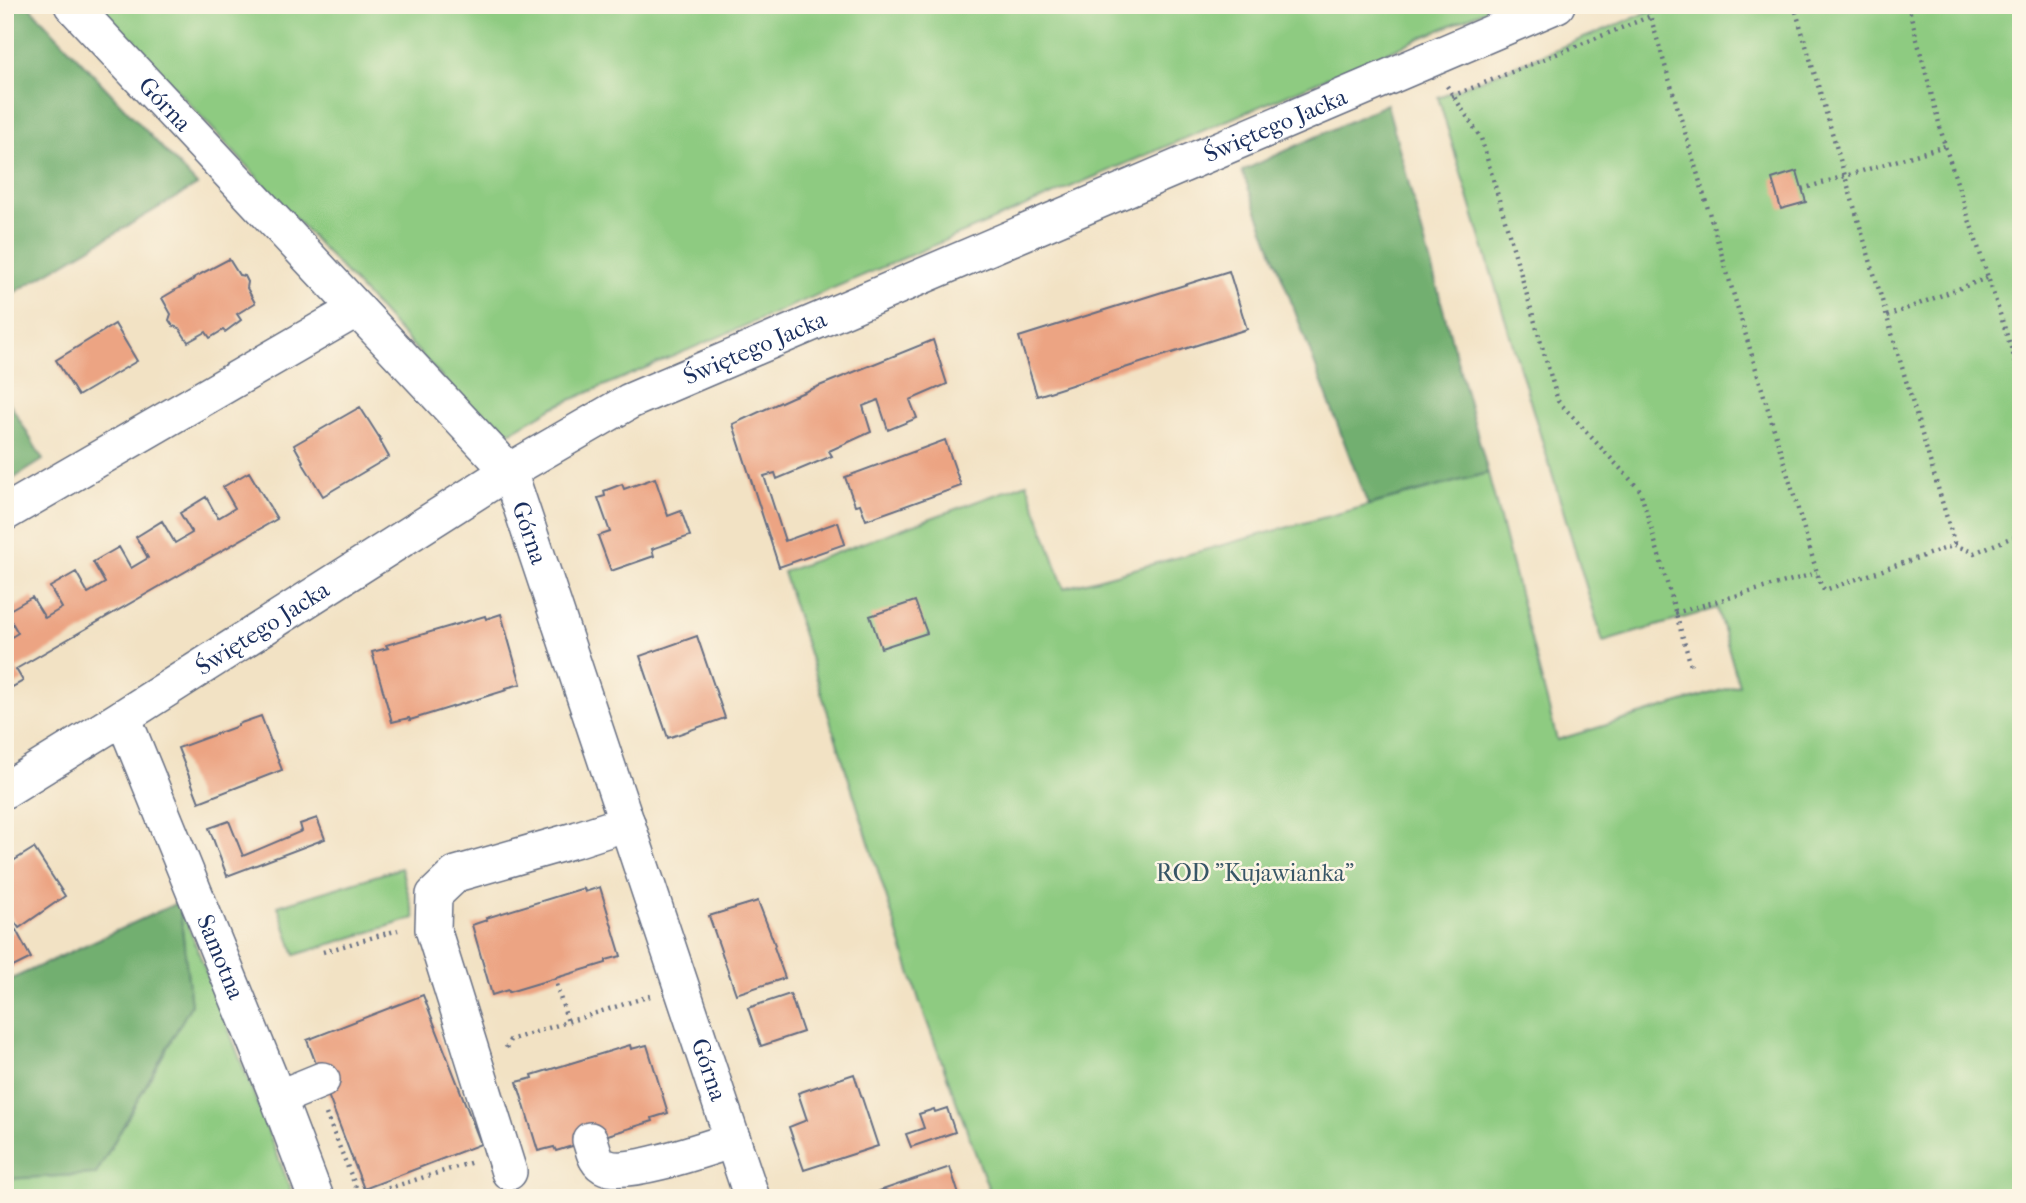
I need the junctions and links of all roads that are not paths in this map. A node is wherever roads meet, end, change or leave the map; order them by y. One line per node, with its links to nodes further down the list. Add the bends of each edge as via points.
1 (72, 5): 3 (street, Górna)
2 (1573, 8): 4 (street, Świętego Jacka, via 629,401)
3 (357, 309): 4 (street, Górna); 5 (street)
4 (509, 471): 6 (street, Świętego Jacka); 8 (street, Górna)
5 (5, 513)
6 (123, 718): 7 (street, Świętego Jacka); 10 (street, Samotna)
7 (5, 790)
8 (627, 823): 12 (street, Górna); 13 (street, via 456,874 433,895 433,929)
9 (318, 1082): 10 (street)
10 (278, 1098): 14 (street, Samotna)
11 (590, 1140): 12 (street, via 597,1161 607,1168 631,1169)
12 (733, 1140): 15 (street, Górna)
13 (506, 1162)
14 (316, 1198)
15 (752, 1198)

